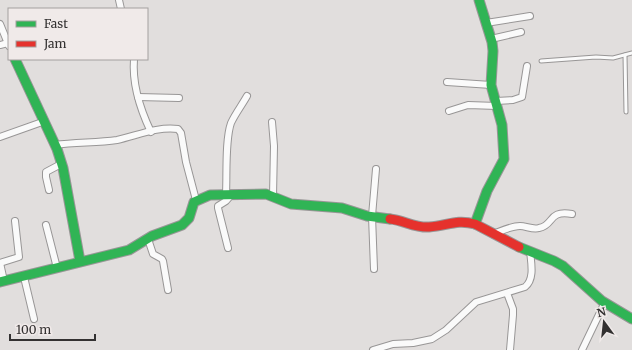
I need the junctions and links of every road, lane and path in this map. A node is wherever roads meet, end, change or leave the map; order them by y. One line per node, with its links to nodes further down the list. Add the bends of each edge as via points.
1 (479, 0): 4 (street)
2 (530, 16): 4 (street)
3 (0, 24): 7 (street)
4 (486, 24): 6 (street)
5 (521, 32): 6 (street)
6 (491, 39): 16 (street)
7 (8, 44): 8 (street)
8 (0, 45)
9 (632, 53): 10 (lane)
10 (625, 55): 13 (lane, via 613,58); 22 (lane)
11 (15, 60): 23 (street)
12 (134, 60): 18 (street)
13 (541, 61)
14 (527, 66): 20 (street, via 522,98)
15 (447, 82): 16 (street)
16 (492, 85): 20 (street)
17 (247, 96): 31 (street, via 230,129)
18 (138, 97): 19 (street); 25 (street)
19 (179, 98)
20 (496, 104): 21 (street, via 468,105); 37 (street, via 502,125 504,159 486,191)
21 (449, 110)
22 (626, 112)
23 (45, 121): 26 (street); 27 (street)
24 (272, 122): 32 (street)
25 (151, 132): 27 (street, via 116,140); 33 (street, via 167,129 180,131)
26 (0, 137)
27 (55, 145): 28 (street)
28 (61, 164): 30 (street, via 46,172); 43 (street)
29 (376, 169): 35 (street)
30 (49, 190)
31 (229, 194): 32 (street); 33 (street, via 210,195); 41 (street, via 226,201 218,206)
32 (273, 196): 35 (street, via 291,204 342,208)
33 (196, 200): 40 (street, via 189,218 182,225)
34 (572, 214): 39 (street, via 557,214 538,228 518,227)
35 (372, 216): 37 (street, via 416,226 429,227 460,221); 46 (street)
36 (15, 221): 44 (street, via 19,257)
37 (476, 224): 39 (street)
38 (46, 225): 45 (street)
39 (492, 234): 42 (street)
40 (148, 239): 43 (street, via 128,250); 49 (street, via 153,254 163,261)
41 (228, 248)
42 (530, 251): 50 (street, via 531,277 528,285); 51 (street, via 563,266)
43 (80, 262): 45 (street)
44 (0, 263): 48 (street)
45 (58, 268): 47 (street)
46 (374, 269)
47 (24, 277): 48 (street); 53 (street)
48 (2, 282)
49 (168, 290)
50 (507, 293): 54 (street, via 476,302 446,330 432,339 393,344); 55 (street, via 513,309)
51 (605, 302): 52 (street); 56 (street)
52 (632, 318)
53 (34, 320)
54 (373, 350)
55 (510, 350)
56 (582, 350)

